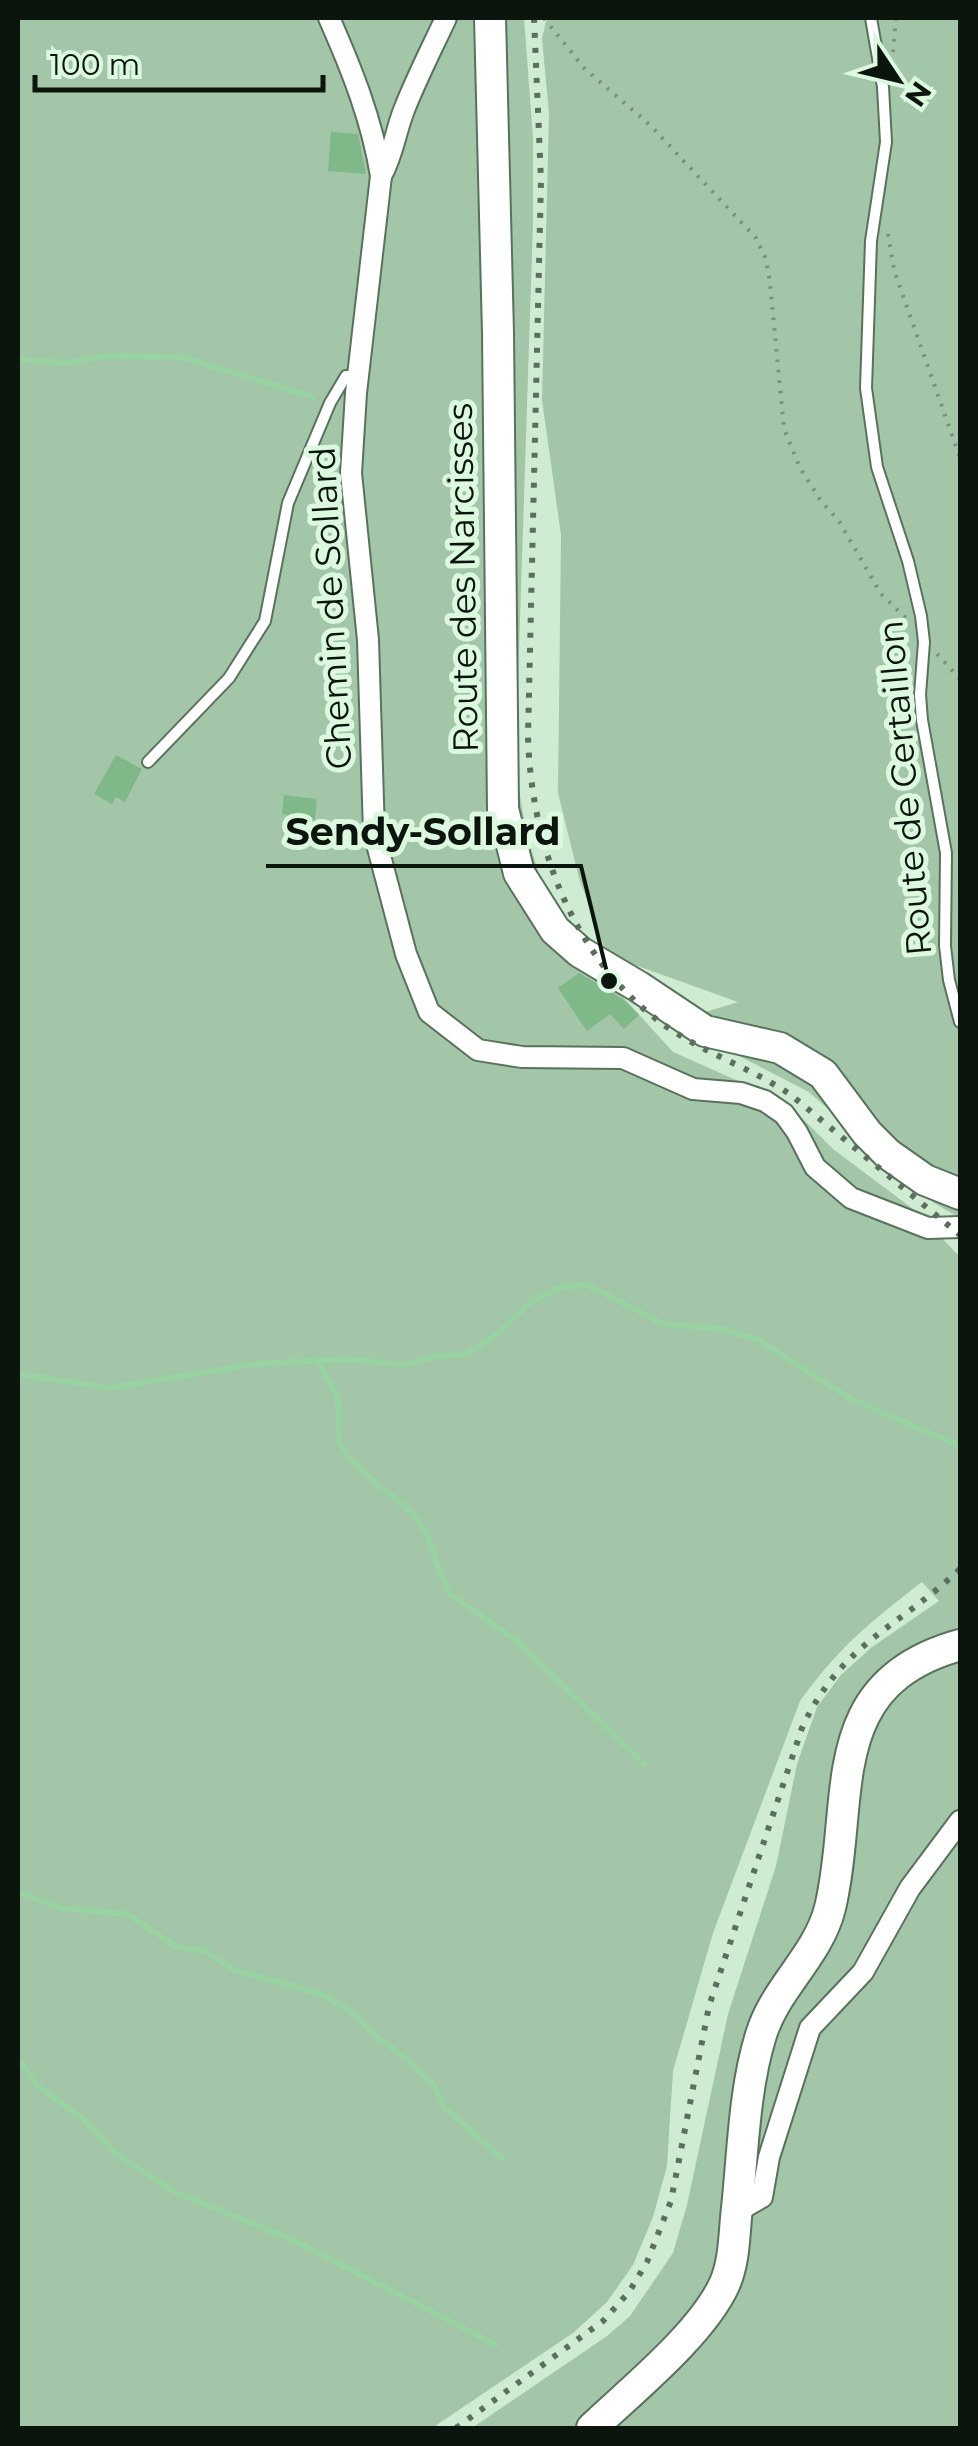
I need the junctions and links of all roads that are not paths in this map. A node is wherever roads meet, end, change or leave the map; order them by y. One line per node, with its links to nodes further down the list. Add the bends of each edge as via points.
1 (328, 18): 5 (street, Chemin de Sollard, via 358,84)
2 (446, 18): 5 (street)
3 (490, 18): 9 (street, Route des Narcisses, via 503,809 519,873 554,930 580,952 705,1031 780,1048 823,1074 888,1154 924,1180)
4 (871, 18): 8 (lane, Route de Certaillon, via 886,142 871,242 866,388 877,467 908,561 923,636 921,708 946,852 945,946)
5 (380, 176): 6 (street, Chemin de Sollard)
6 (358, 376): 7 (lane, via 346,376 330,403 288,503 265,621 230,678); 10 (street, Chemin de Sollard, via 352,473 368,640 374,833 429,1012 478,1050 624,1058 694,1089 765,1101 798,1132 815,1167 852,1198 928,1228)
7 (148, 762)
8 (960, 1022)
9 (960, 1194)
10 (960, 1227)
11 (960, 1645): 13 (street, via 900,1674 854,1737 827,1919 776,1999 760,2038)
12 (960, 1821): 13 (street, via 910,1888 863,1972 810,2028 762,2197)
13 (736, 2212): 14 (street, via 728,2273 710,2309)
14 (592, 2428)

